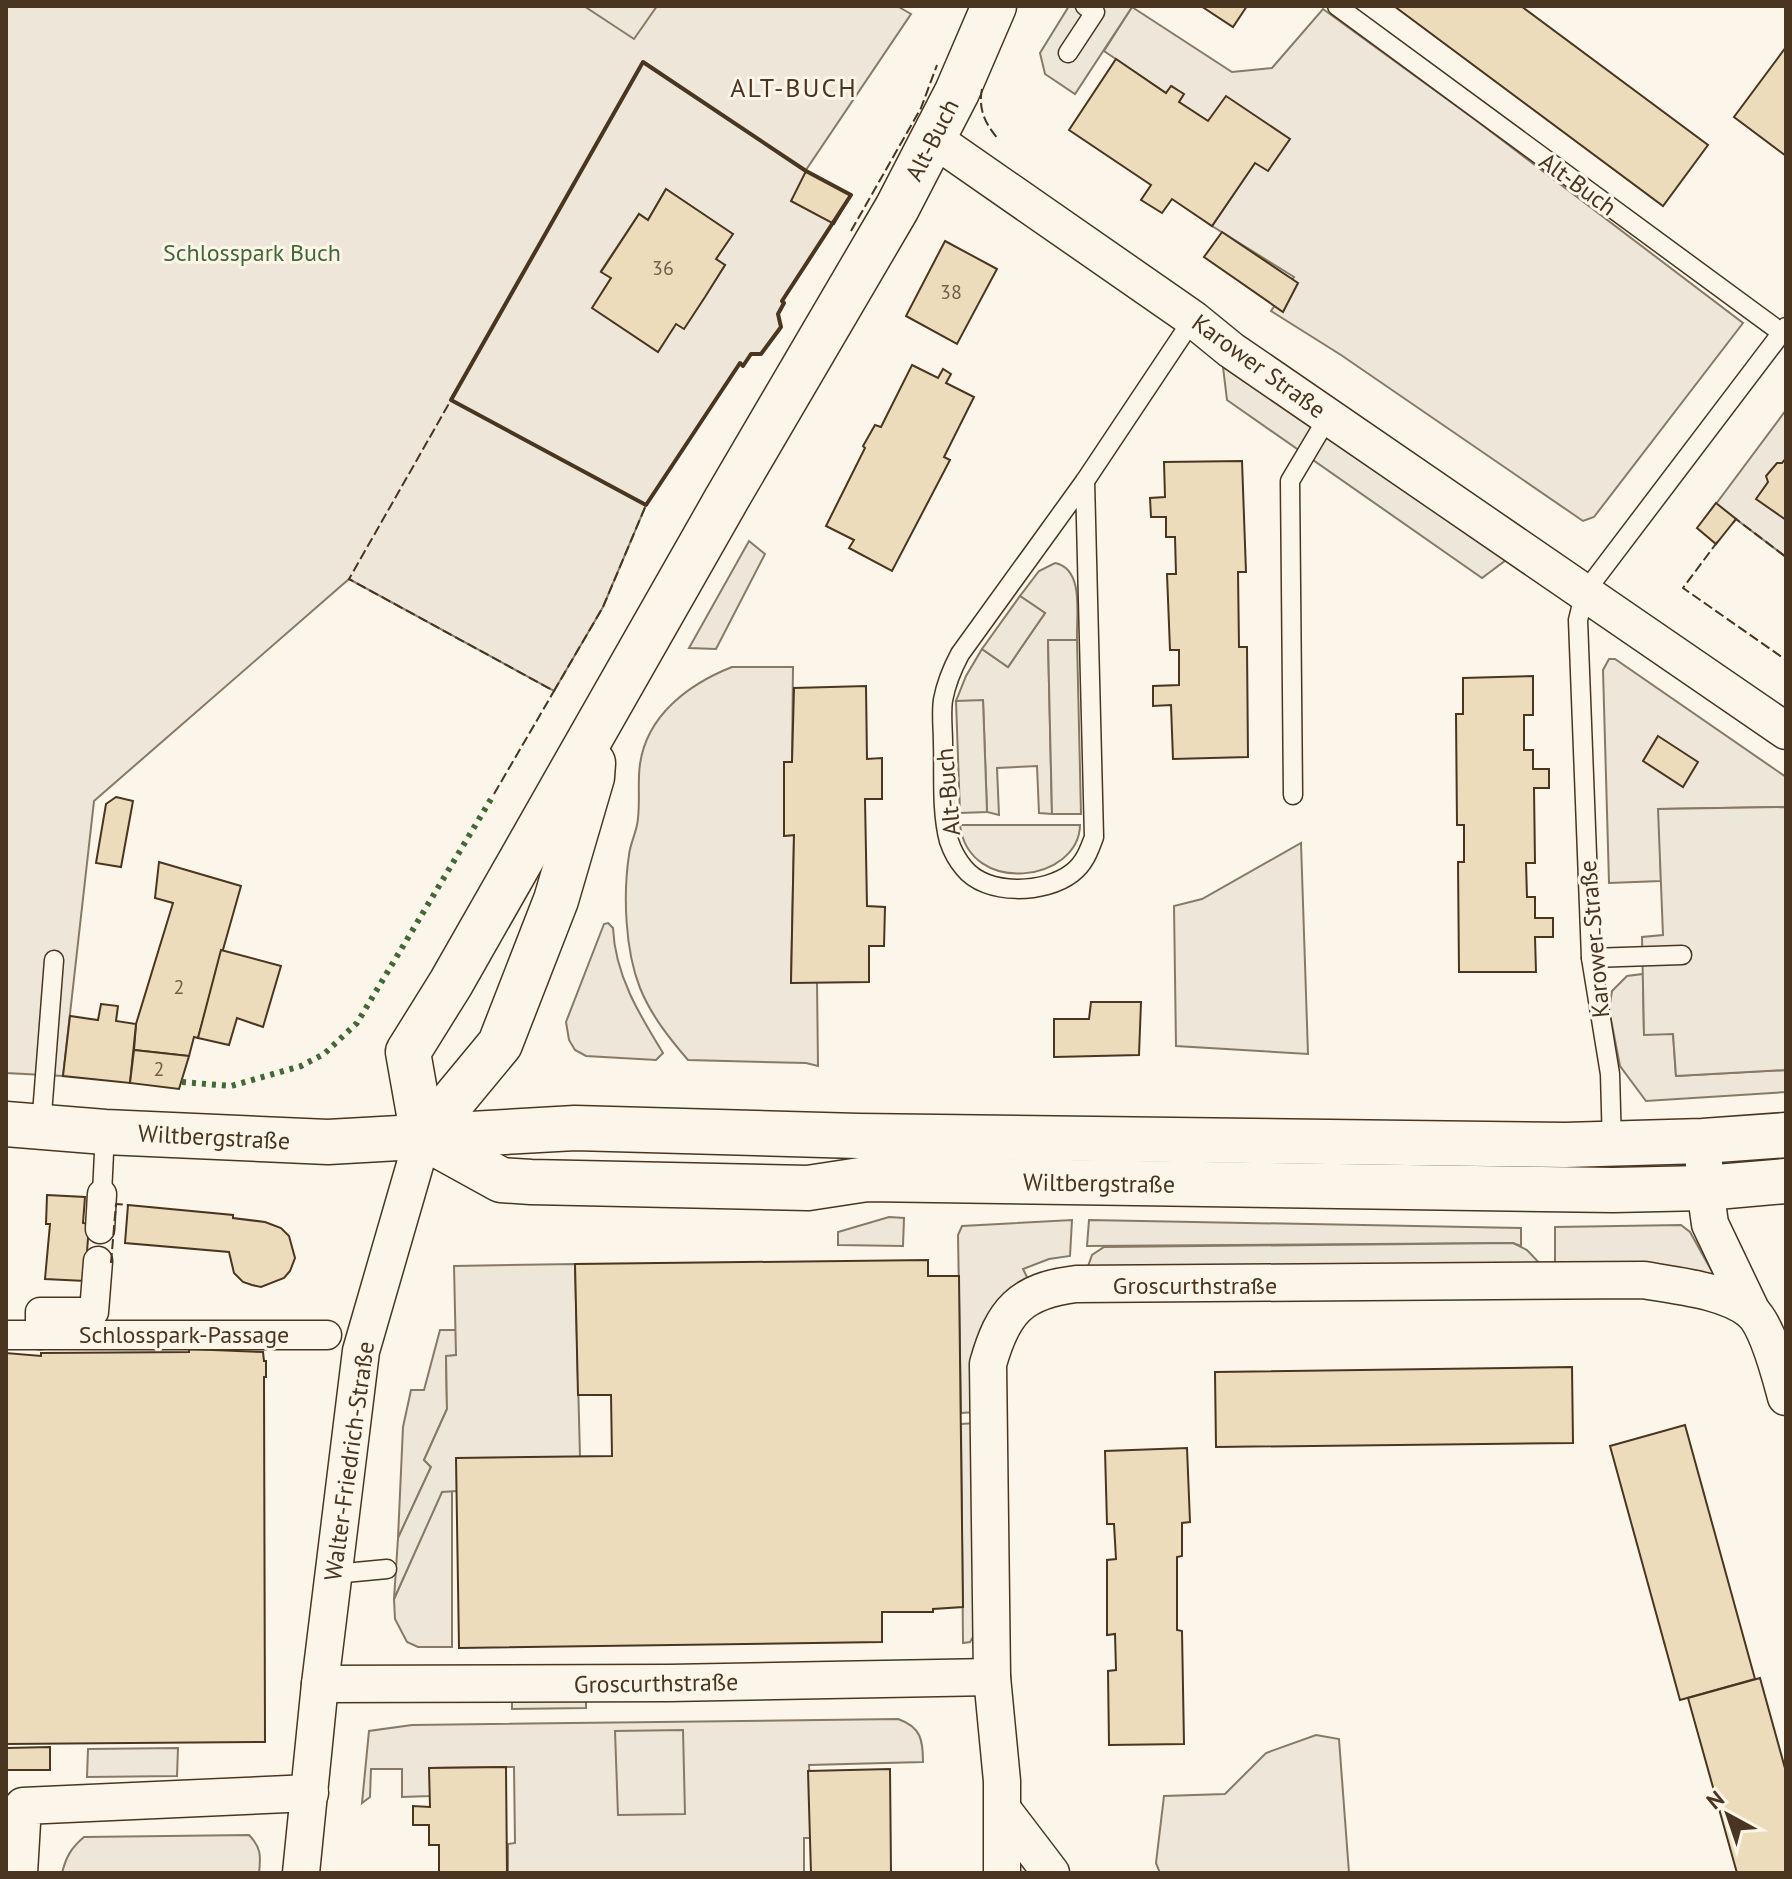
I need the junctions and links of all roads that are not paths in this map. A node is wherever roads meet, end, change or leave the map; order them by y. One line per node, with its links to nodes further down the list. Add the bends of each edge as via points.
1 (994, 6): 5 (main road, Alt-Buch)
2 (1085, 6): 4 (lane, via 1095,12)
3 (1337, 6): 7 (lane, Alt-Buch)
4 (1068, 53)
5 (934, 139): 6 (street, Karower Straße); 11 (main road, Alt-Buch)
6 (1193, 319): 8 (street, Karower Straße); 9 (lane, Alt-Buch)
7 (1784, 330): 10 (lane, Karower Straße)
8 (1328, 417): 10 (street, Karower Straße); 13 (lane, via 1290,481)
9 (1085, 481): 9 (lane, Alt-Buch, via 960,654 942,703 949,842 964,870 999,888 1053,883 1072,873 1088,856 1094,837)
10 (1585, 592): 12 (street, Karower Straße); 15 (lane, Karower Straße, via 1578,620)
11 (597, 727): 20 (main road, Alt-Buch, via 592,777 556,900 500,1044); 20 (main road, Alt-Buch, via 408,1052)
12 (1786, 731)
13 (1293, 795)
14 (1682, 955): 15 (lane)
15 (1591, 958): 22 (lane, Karower Straße, via 1610,1074)
16 (54, 960): 17 (lane)
17 (23, 1126): 18 (main road, Wiltbergstraße)
18 (105, 1132): 20 (main road, Wiltbergstraße, via 328,1142); 25 (lane)
19 (1786, 1135): 21 (main road, Wiltbergstraße)
20 (423, 1137): 22 (main road, Wiltbergstraße, via 575,1128); 34 (street, Walter-Friedrich-Straße, via 361,1351)
21 (1703, 1141): 22 (main road, Wiltbergstraße); 24 (street)
22 (1612, 1167): 24 (main road, Wiltbergstraße)
23 (1786, 1181): 24 (main road, Wiltbergstraße)
24 (1705, 1188): 28 (street, via 1710,1224)
25 (102, 1194): 26 (street)
26 (100, 1229)
27 (98, 1261): 30 (street, Schlosspark-Passage, via 94,1312 40,1312)
28 (1752, 1312): 32 (street, via 1774,1351); 35 (street, Groscurthstraße, via 1718,1295 1644,1280 1047,1288 1019,1304 997,1331 988,1364)
29 (6, 1335): 30 (street, Schlosspark-Passage)
30 (40, 1335): 31 (street, Schlosspark-Passage)
31 (327, 1335)
32 (1786, 1397)
33 (387, 1569): 34 (lane)
34 (334, 1574): 36 (street, Walter-Friedrich-Straße)
35 (992, 1677): 36 (street, Groscurthstraße); 39 (street, Groscurthstraße)
36 (320, 1684): 37 (street, Walter-Friedrich-Straße)
37 (310, 1793): 38 (street); 41 (street, Walter-Friedrich-Straße)
38 (14, 1806): 40 (street)
39 (1003, 1810): 42 (street, Groscurthstraße); 43 (street)
40 (15, 1868)
41 (301, 1873)
42 (1002, 1873)
43 (1051, 1873)

